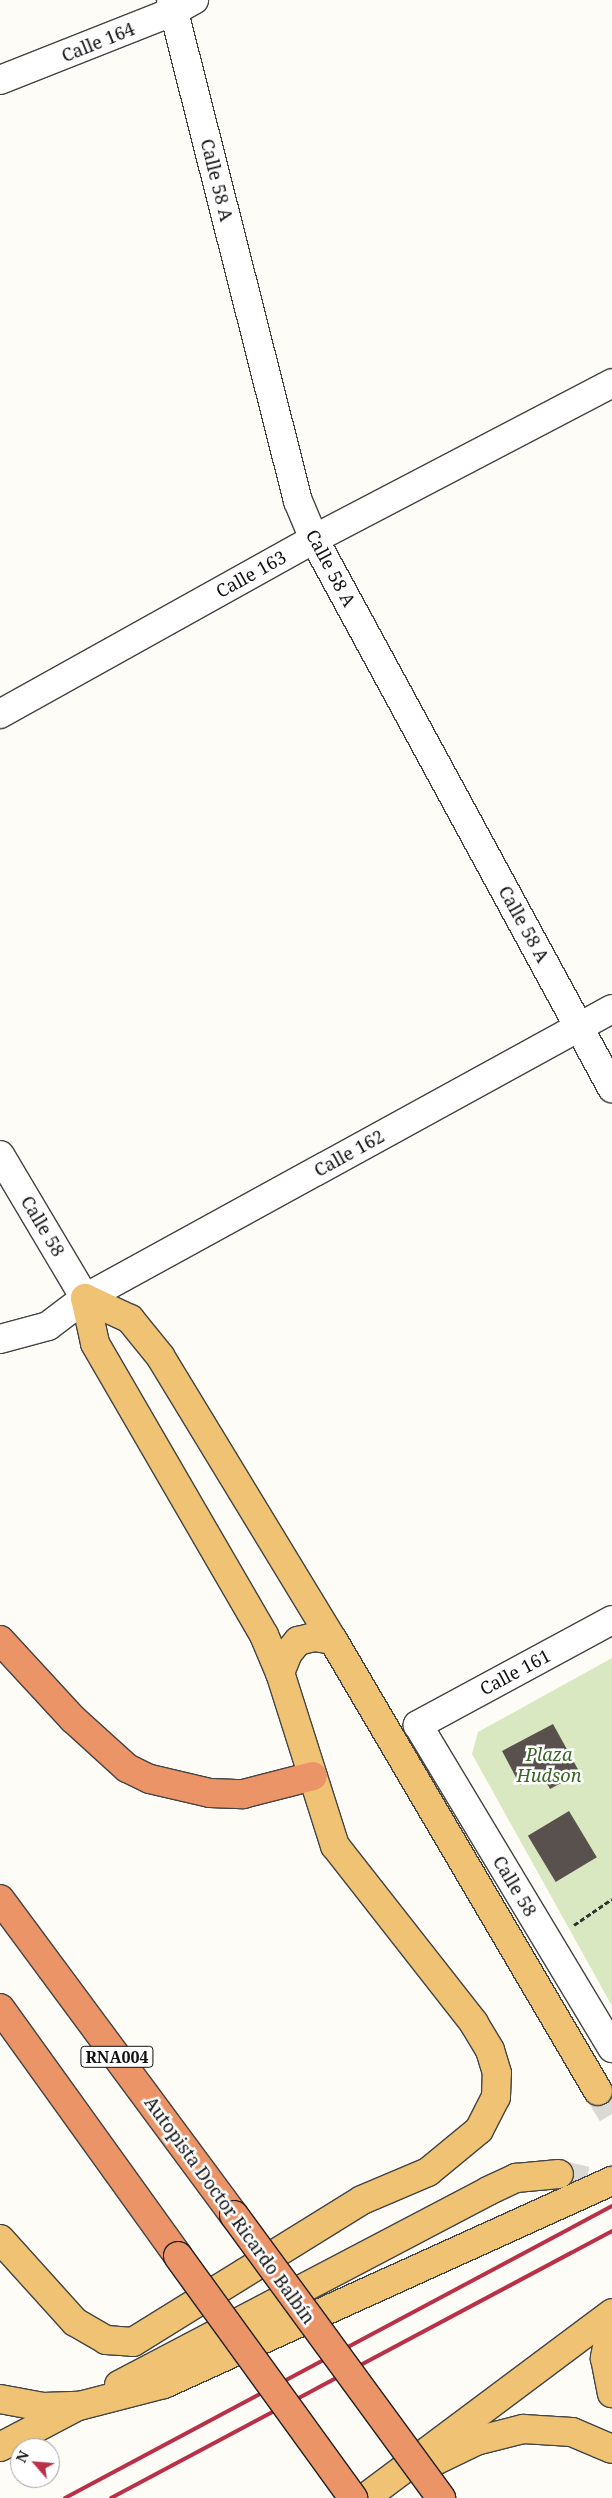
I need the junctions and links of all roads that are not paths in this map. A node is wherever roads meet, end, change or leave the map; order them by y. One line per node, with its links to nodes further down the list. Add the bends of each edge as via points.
1 (180, 4): 2 (street, Calle 164); 4 (street, Calle 58 A, via 298,501)
2 (0, 80)
3 (612, 384): 4 (street, Calle 163)
4 (314, 539): 5 (street, Calle 163); 7 (street, Calle 58 A)
5 (0, 714)
6 (612, 1009): 7 (street, Calle 162)
7 (579, 1027): 8 (street, Calle 58 A); 10 (street, Calle 162)
8 (612, 1088)
9 (0, 1155): 10 (street, Calle 58)
10 (85, 1298): 11 (street, Calle 162, via 48,1326); 14 (main road, via 130,1319 160,1356); 15 (main road, via 95,1342 264,1635)
11 (0, 1339)
12 (612, 1620): 16 (street, Calle 161)
13 (0, 1640): 17 (highway, via 72,1719 127,1768 150,1779 210,1793 243,1794)
14 (333, 1640): 15 (main road, via 314,1637 298,1641 288,1653); 21 (main road)
15 (280, 1673): 17 (main road)
16 (418, 1725): 20 (street, Calle 58)
17 (313, 1776): 24 (main road, via 335,1846 474,2023 490,2050 497,2073 496,2097 479,2130 428,2172 362,2200 133,2342 106,2340 75,2322)
18 (0, 1898): 34 (highway, Autopista Doctor Ricardo Balbín / RNA004, bridge)
19 (0, 2008): 33 (highway, bridge)
20 (612, 2048)
21 (598, 2091)
22 (560, 2174): 29 (main road, via 516,2178 488,2191)
23 (612, 2180): 29 (main road, via 164,2384)
24 (0, 2239)
25 (612, 2313): 32 (main road)
26 (612, 2322): 27 (main road, via 605,2358)
27 (612, 2394)
28 (0, 2400): 29 (main road, via 43,2407)
29 (78, 2406): 30 (main road)
30 (0, 2447)
31 (612, 2449): 32 (main road, via 572,2432 523,2429 476,2441)
32 (373, 2492)
33 (353, 2498)
34 (441, 2498)

